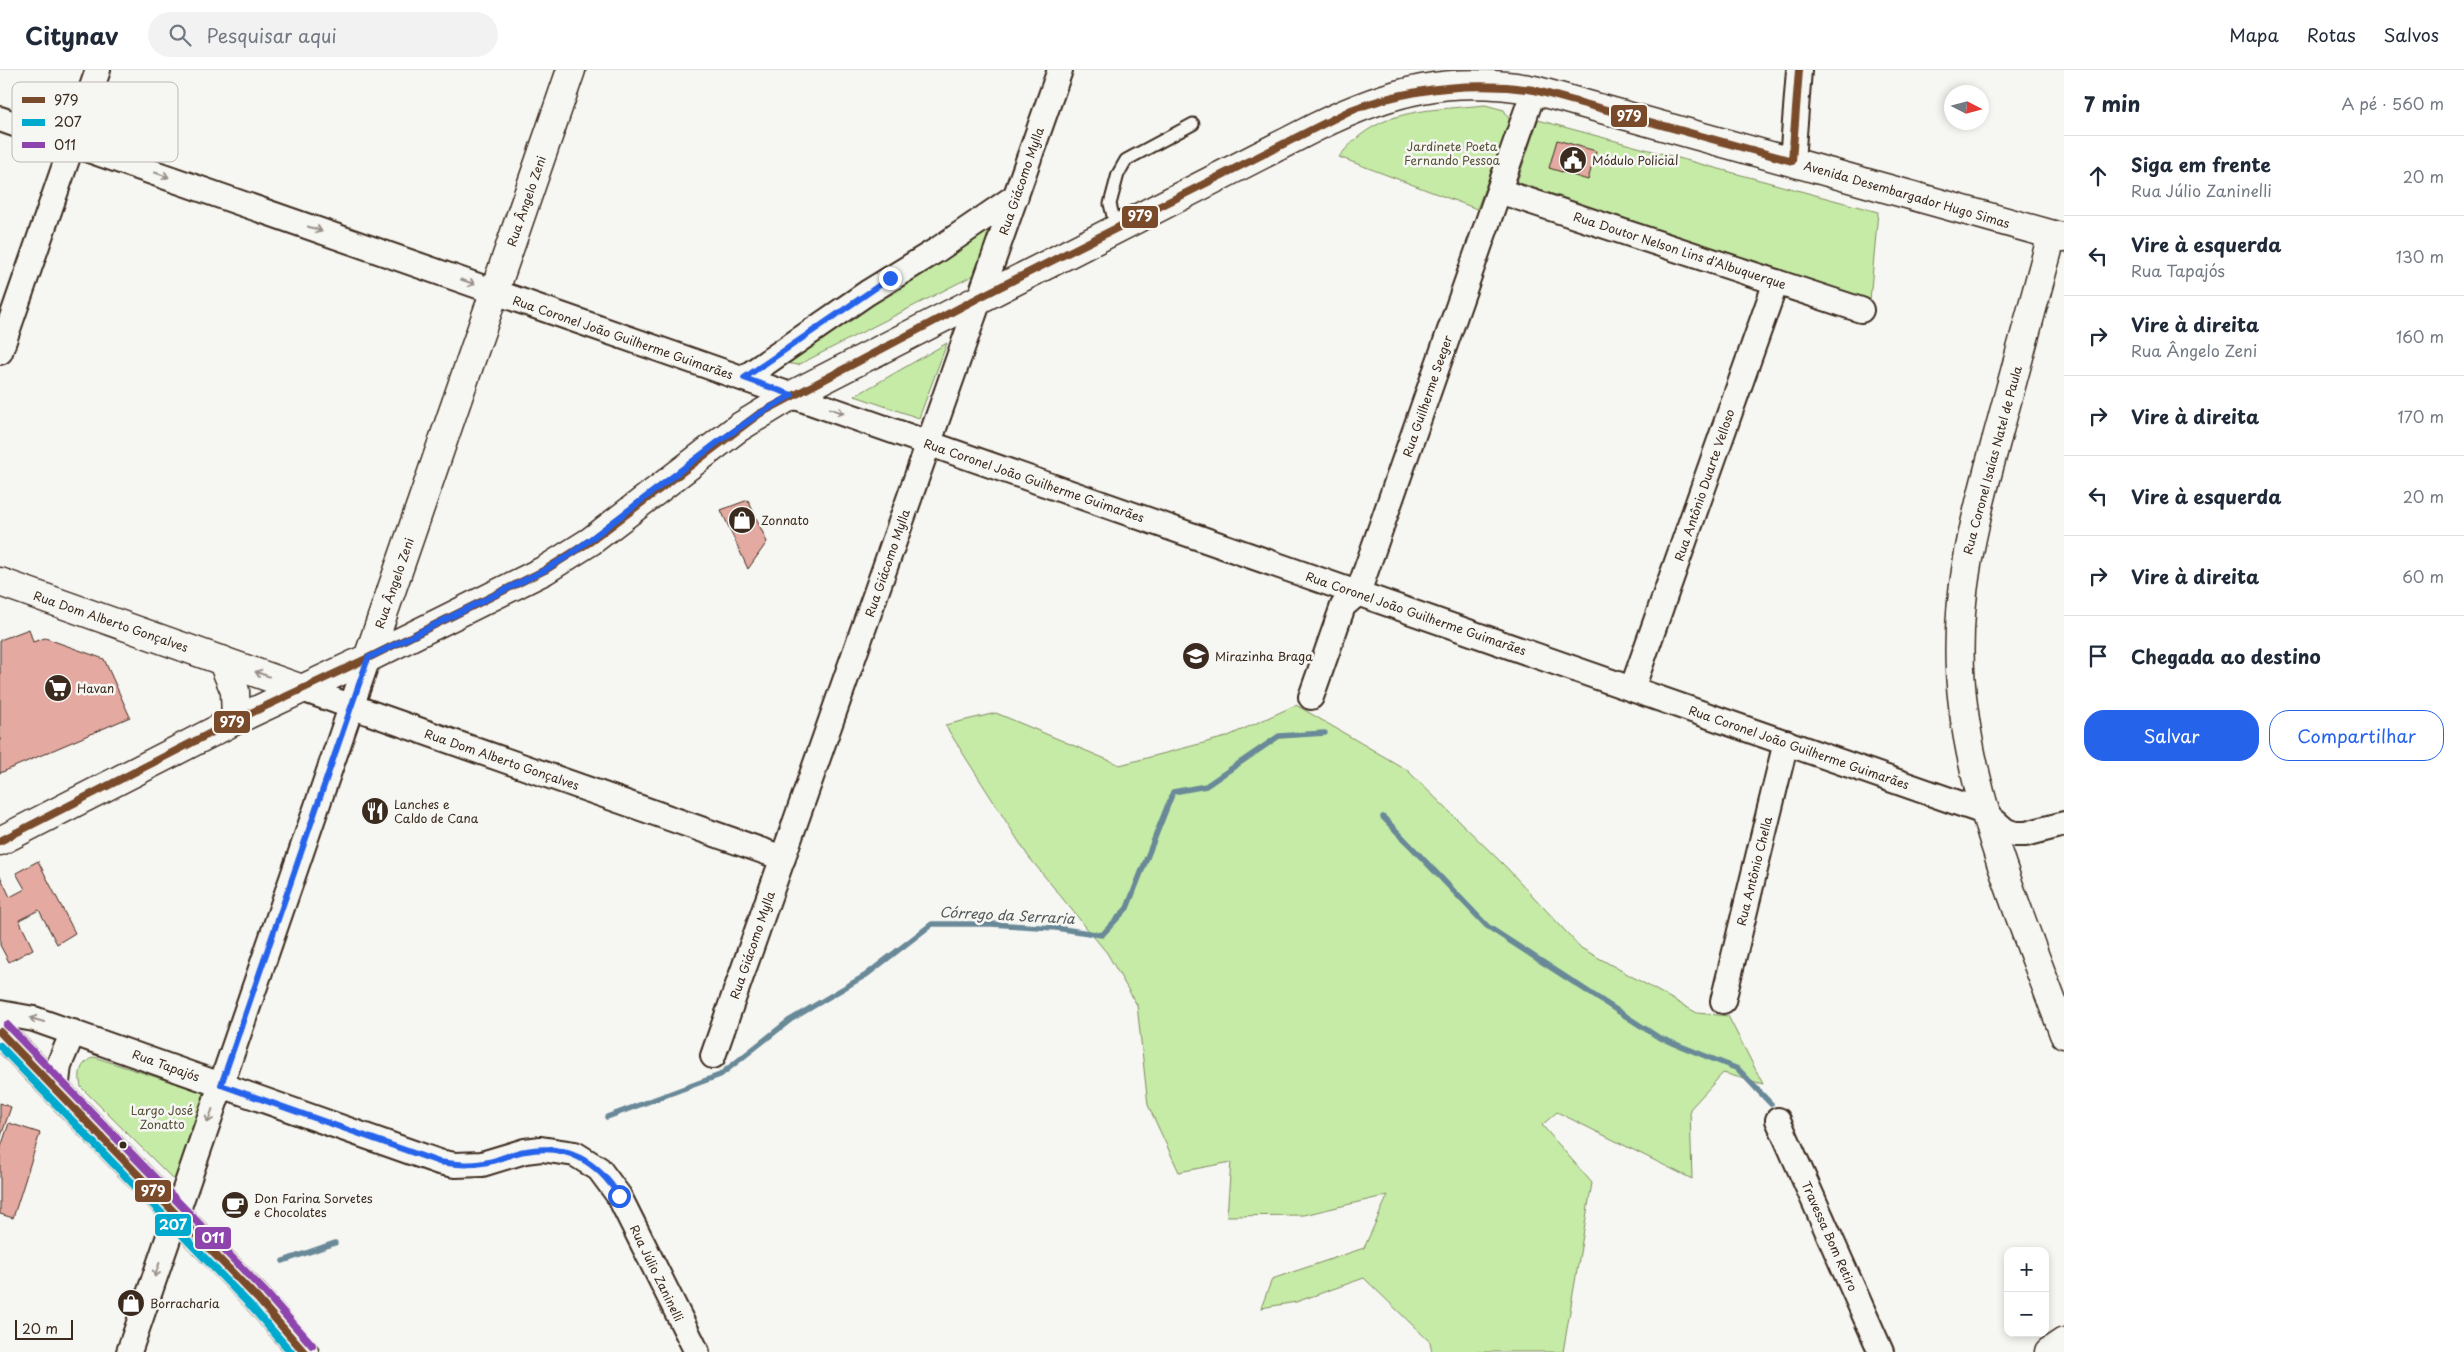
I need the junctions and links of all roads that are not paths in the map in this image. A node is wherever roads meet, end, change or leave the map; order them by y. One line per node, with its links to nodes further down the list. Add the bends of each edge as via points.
1 (98, 70): 5 (street)
2 (571, 70): 18 (main road, Rua Ângelo Zeni)
3 (1060, 70): 14 (street, Rua Giácomo Mylla)
4 (1799, 70): 12 (street)
5 (94, 82)
6 (1534, 90): 12 (main road, Avenida Desembargador Hugo Simas); 13 (street, Rua Guilherme Seeger); 15 (main road, Avenida Desembargador Hugo Simas, via 1487,84 1457,85 1379,98)
7 (0, 119): 8 (street, Rua Coronel João Guilherme Guimarães)
8 (12, 123)
9 (1193, 124): 15 (lane, via 1126,160 1118,174 1110,204)
10 (66, 162): 21 (street)
11 (123, 162): 18 (street, Rua Coronel João Guilherme Guimarães, one-way to 18)
12 (1792, 162): 16 (main road, Avenida Desembargador Hugo Simas)
13 (1499, 191): 17 (street, Rua Doutor Nelson Lins d'Albuquerque); 26 (street, Rua Guilherme Seeger)
14 (1016, 196): 19 (street, Rua Giácomo Mylla); 22 (street)
15 (1116, 228): 19 (main road, Avenida Desembargador Hugo Simas)
16 (2058, 236): 35 (main road, Rua Coronel Isaías Natel de Paula, via 1974,520 1961,596 1963,705)
17 (1776, 282): 20 (street, Rua Doutor Nelson Lins d'Albuquerque); 30 (street, Rua Antônio Duarte Velloso)
18 (494, 292): 22 (street, Rua Coronel João Guilherme Guimarães); 27 (main road, Rua Ângelo Zeni)
19 (980, 297): 23 (main road, Avenida Desembargador Hugo Simas); 24 (street, Rua Giácomo Mylla)
20 (1861, 310)
21 (0, 352)
22 (744, 378): 23 (street, Rua Coronel João Guilherme Guimarães)
23 (792, 395): 24 (street, Rua Coronel João Guilherme Guimarães, one-way to 24); 27 (main road, Avenida Desembargador Hugo Simas, via 718,442 571,554)
24 (929, 443): 26 (street, Rua Coronel João Guilherme Guimarães); 38 (street, Rua Giácomo Mylla)
25 (0, 582): 28 (main road, Rua Dom Alberto Gonçalves)
26 (1358, 593): 30 (street, Rua Coronel João Guilherme Guimarães); 31 (street, Rua Guilherme Seeger, via 1343,606)
27 (368, 658): 29 (main road, Avenida Desembargador Hugo Simas); 32 (street, Rua Ângelo Zeni)
28 (222, 660): 29 (main road, Rua Dom Alberto Gonçalves, one-way to 28); 33 (main road, via 235,692)
29 (302, 689): 32 (street, Rua Dom Alberto Gonçalves); 33 (main road, Avenida Desembargador Hugo Simas)
30 (1632, 689): 34 (street, Rua Coronel João Guilherme Guimarães)
31 (1311, 697)
32 (352, 706): 38 (street, Rua Dom Alberto Gonçalves); 45 (street, Rua Ângelo Zeni)
33 (236, 720): 37 (main road, Avenida Desembargador Hugo Simas)
34 (1786, 742): 35 (street, Rua Coronel João Guilherme Guimarães); 39 (street, Rua Antônio Chella)
35 (1984, 812): 36 (street, Rua Coronel João Guilherme Guimarães, via 2006,831 2015,834); 43 (main road, Rua Coronel Isaías Natel de Paula)
36 (2064, 824)
37 (0, 841)
38 (783, 858): 44 (street, Rua Giácomo Mylla)
39 (1723, 1000)
40 (0, 1013): 42 (street, Rua Tapajós, one-way to 40, via 34,1019)
41 (0, 1032): 46 (main road)
42 (73, 1032): 45 (street, Rua Tapajós); 46 (street, via 59,1065)
43 (2064, 1034)
44 (713, 1056)
45 (221, 1085): 48 (street, Rua Tapajós, via 439,1162 482,1164 541,1149); 49 (street, Rua Ângelo Zeni, one-way to 49)
46 (56, 1091): 49 (main road)
47 (1778, 1120): 53 (street, Travessa Bom Retiro)
48 (574, 1154): 52 (street, Rua Júlio Zaninelli, via 599,1169 619,1196)
49 (176, 1214): 50 (street, Rua Ângelo Zeni, one-way to 50); 51 (main road)
50 (129, 1352)
51 (304, 1352)
52 (697, 1352)
53 (1881, 1352)

